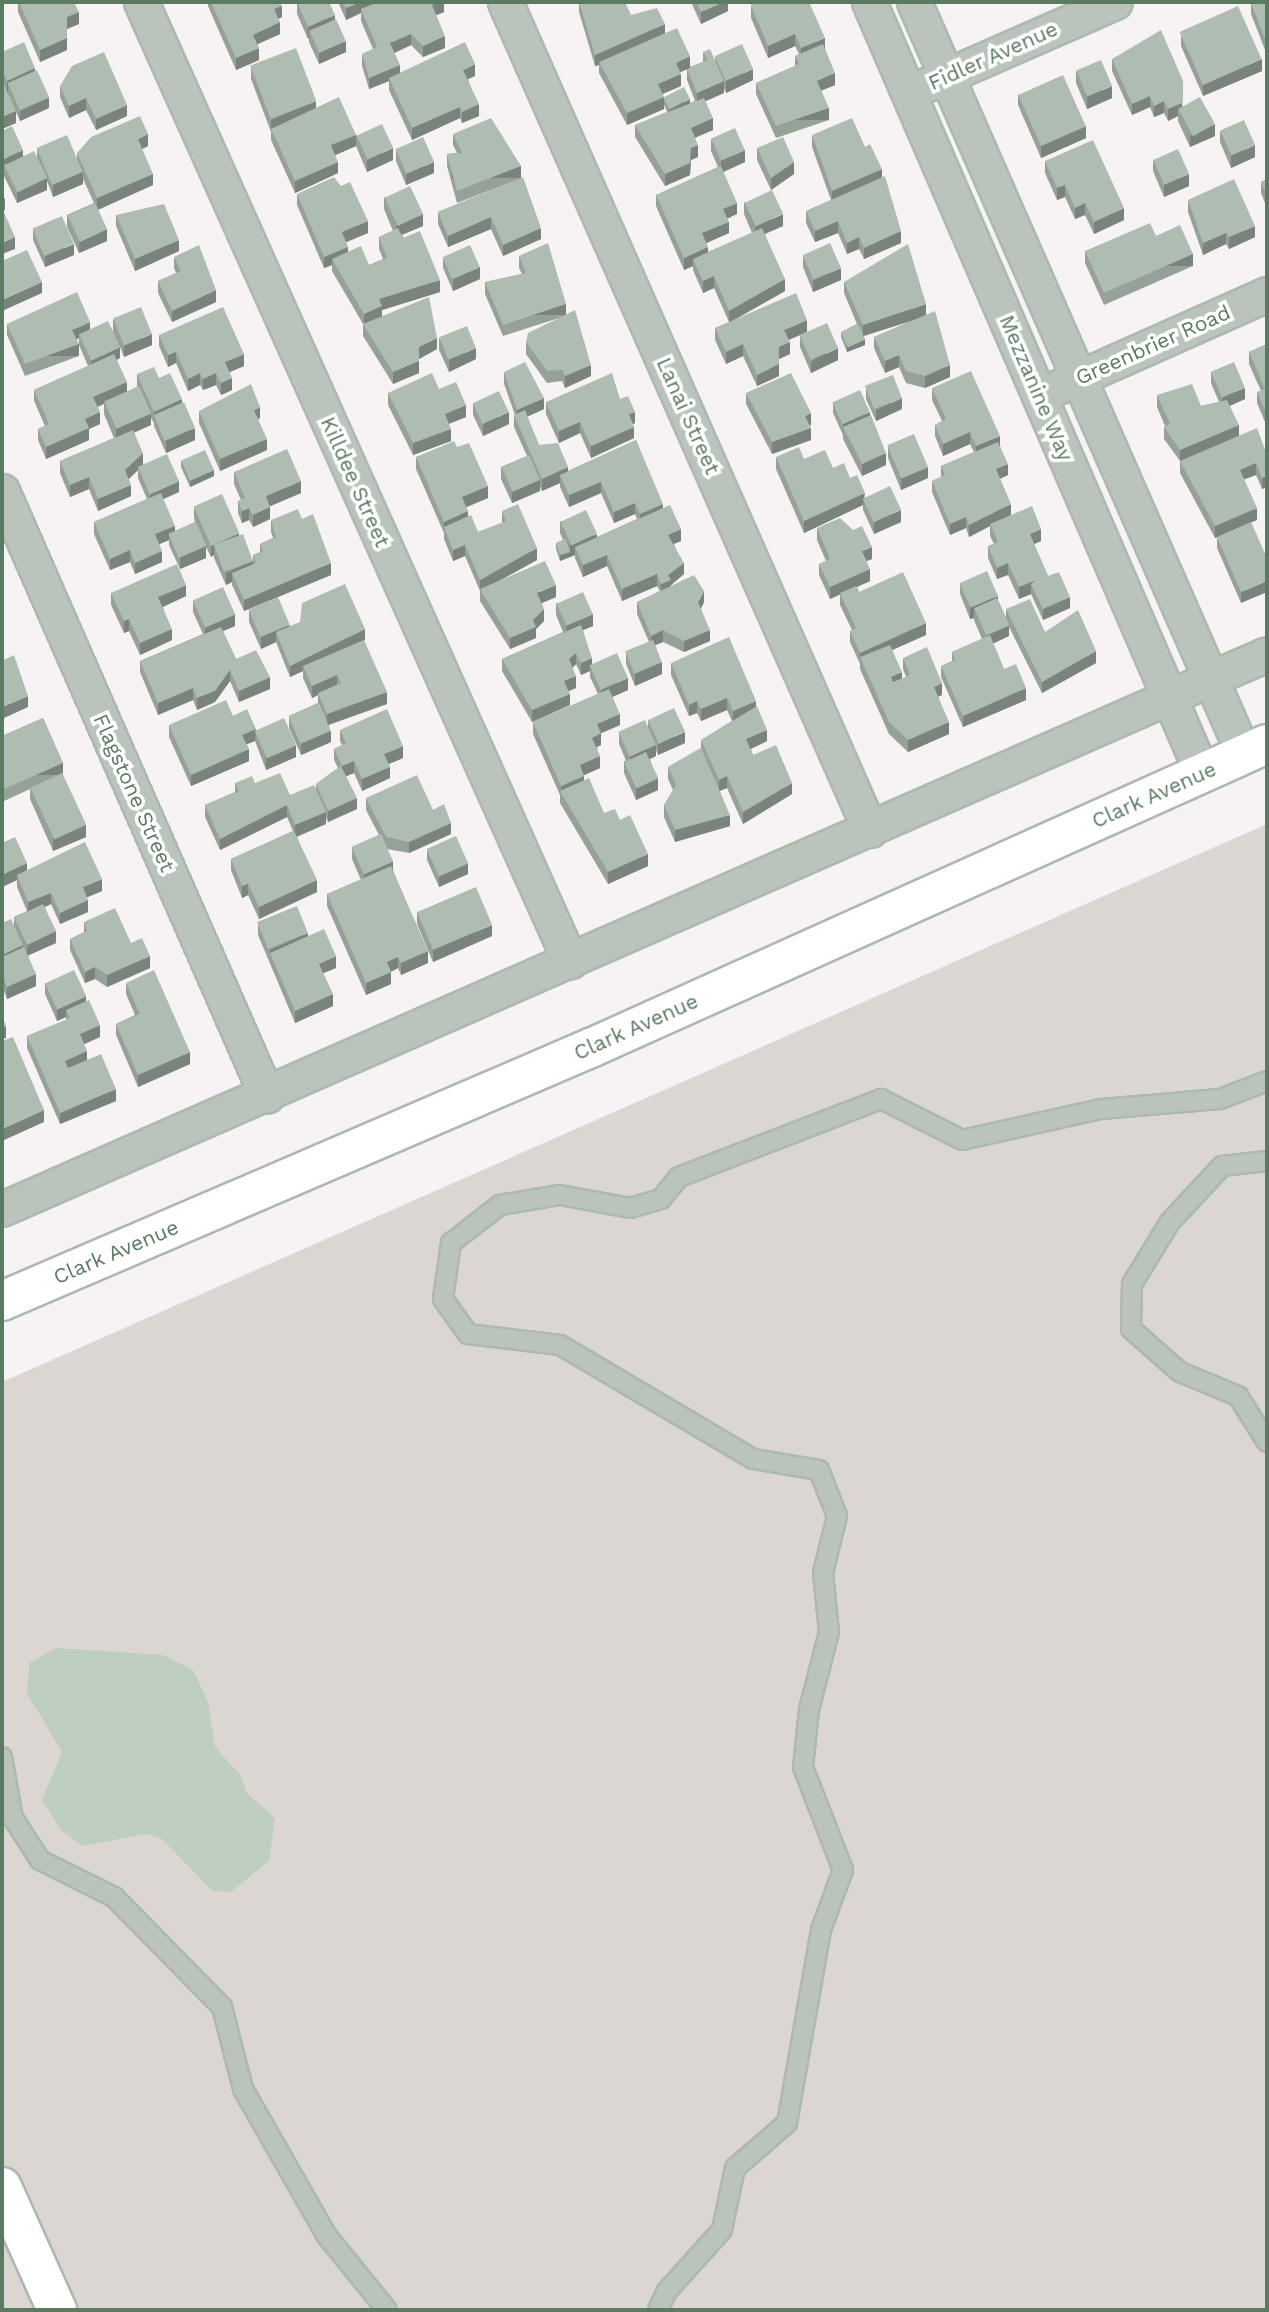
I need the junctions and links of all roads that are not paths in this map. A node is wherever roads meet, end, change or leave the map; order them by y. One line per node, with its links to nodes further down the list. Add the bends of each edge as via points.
1 (141, 2): 18 (street, Killdee Street)
2 (505, 2): 17 (street, Lanai Street)
3 (869, 2): 7 (street, Mezzanine Way)
4 (914, 2): 6 (street, Mezzanine Way)
5 (1115, 2): 6 (street, Fidler Avenue)
6 (947, 76): 7 (street, Fidler Avenue); 9 (street, Mezzanine Way)
7 (909, 92): 10 (street, Mezzanine Way)
8 (1267, 294): 9 (street, Greenbrier Road)
9 (1078, 378): 10 (street, Greenbrier Road); 13 (street, Mezzanine Way)
10 (1040, 395): 14 (street, Mezzanine Way)
11 (2, 491): 20 (street, Flagstone Street)
12 (1267, 654): 13 (street)
13 (1210, 679): 14 (street); 15 (street, Mezzanine Way)
14 (1168, 698): 16 (street, Mezzanine Way); 17 (street)
15 (1255, 749): 16 (main road, Clark Avenue)
16 (1202, 774): 23 (main road, Clark Avenue, via 593,1048)
17 (870, 830): 18 (street)
18 (569, 961): 20 (street)
19 (1267, 1081): 29 (lane, via 1220,1099 1101,1109 962,1140 881,1099 679,1177 661,1199 630,1208 561,1195 500,1205 451,1243 443,1299 468,1334 560,1345 753,1459 819,1470 837,1516 823,1573 829,1632 809,1710 803,1767 843,1871 821,1930 787,2123 735,2168 722,2230 667,2291)
20 (267, 1096): 22 (street)
21 (1267, 1161): 24 (lane, via 1222,1166 1170,1222 1132,1284 1131,1329 1181,1372 1238,1396)
22 (2, 1209)
23 (2, 1301)
24 (1267, 1441)
25 (2, 1757): 28 (lane, via 13,1818 40,1860 114,1897 222,2007 243,2089 327,2236)
26 (2, 2187): 27 (main road)
27 (57, 2310)
28 (387, 2310)
29 (658, 2310)

